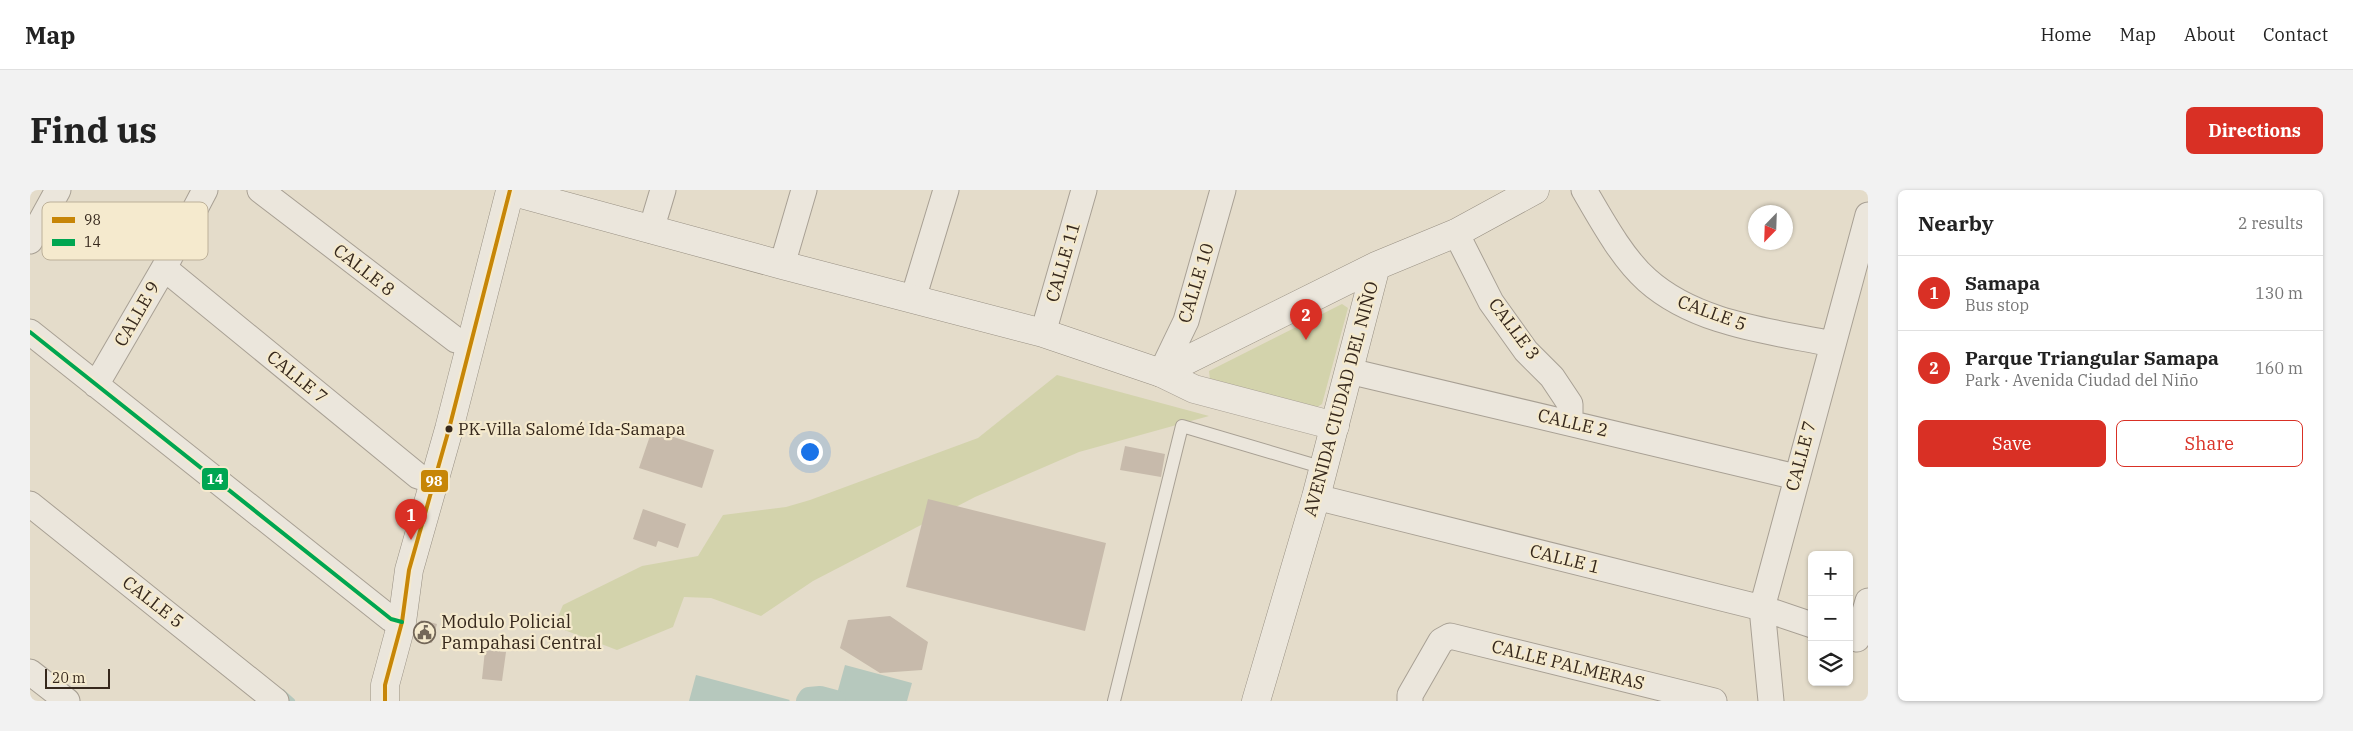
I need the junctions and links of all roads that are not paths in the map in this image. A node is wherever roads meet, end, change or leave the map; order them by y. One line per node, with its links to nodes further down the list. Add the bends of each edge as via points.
1 (58, 190): 12 (street)
2 (204, 190): 13 (street, CALLE 9)
3 (260, 190): 26 (street, CALLE 8, via 456,340)
4 (509, 190): 16 (main road); 26 (main road)
5 (663, 190): 16 (street)
6 (804, 190): 20 (street)
7 (946, 190): 23 (street)
8 (1084, 190): 25 (street, CALLE 11)
9 (1223, 190): 29 (street, CALLE 10, via 1186,321)
10 (1535, 190): 17 (main road, AVENIDA CIUDAD DEL NIÑO)
11 (1584, 190): 27 (street, CALLE 5, via 1611,236 1646,280 1668,297 1735,324)
12 (51, 202)
13 (198, 202)
14 (1868, 215): 27 (street, CALLE 7)
15 (42, 219): 18 (street)
16 (651, 230): 20 (main road)
17 (1456, 233): 21 (main road, AVENIDA CIUDAD DEL NIÑO); 31 (street, CALLE 3, via 1492,302 1526,351 1552,377 1570,404)
18 (30, 240)
19 (168, 260): 22 (street, CALLE 9)
20 (782, 266): 23 (main road)
21 (1376, 266): 28 (main road, AVENIDA CIUDAD DEL NIÑO); 29 (main road)
22 (164, 268): 30 (street, CALLE 9); 35 (street, CALLE 7, via 418,476)
23 (913, 299): 25 (main road)
24 (30, 332): 30 (street)
25 (1043, 333): 29 (main road)
26 (471, 344): 35 (main road)
27 (1832, 344): 34 (street, CALLE 7)
28 (1349, 371): 31 (street, CALLE 2); 32 (main road, AVENIDA CIUDAD DEL NIÑO)
29 (1161, 374): 32 (main road, via 1194,389)
30 (96, 385): 40 (street, via 391,619)
31 (1570, 423): 34 (street, CALLE 2)
32 (1335, 426): 33 (main road, AVENIDA CIUDAD DEL NIÑO)
33 (1324, 468): 36 (main road, AVENIDA CIUDAD DEL NIÑO); 48 (lane, via 1182,426)
34 (1796, 477): 39 (street, CALLE 7)
35 (433, 481): 40 (main road, via 409,570)
36 (1316, 497): 39 (street, CALLE 1); 49 (main road, AVENIDA CIUDAD DEL NIÑO)
37 (30, 504): 46 (street, CALLE 5)
38 (1868, 601): 42 (street)
39 (1762, 608): 41 (street, CALLE 1); 52 (street, CALLE 7)
40 (402, 622): 47 (main road)
41 (1808, 624)
42 (1858, 640)
43 (30, 672): 45 (street)
44 (1661, 694): 50 (street, CALLE PALMERAS, via 1450,636 1441,641 1410,695); 51 (street, CALLE PALMERAS)
45 (67, 701)
46 (276, 701)
47 (385, 701)
48 (1114, 701)
49 (1256, 701)
50 (1410, 701)
51 (1714, 701)
52 (1771, 701)

